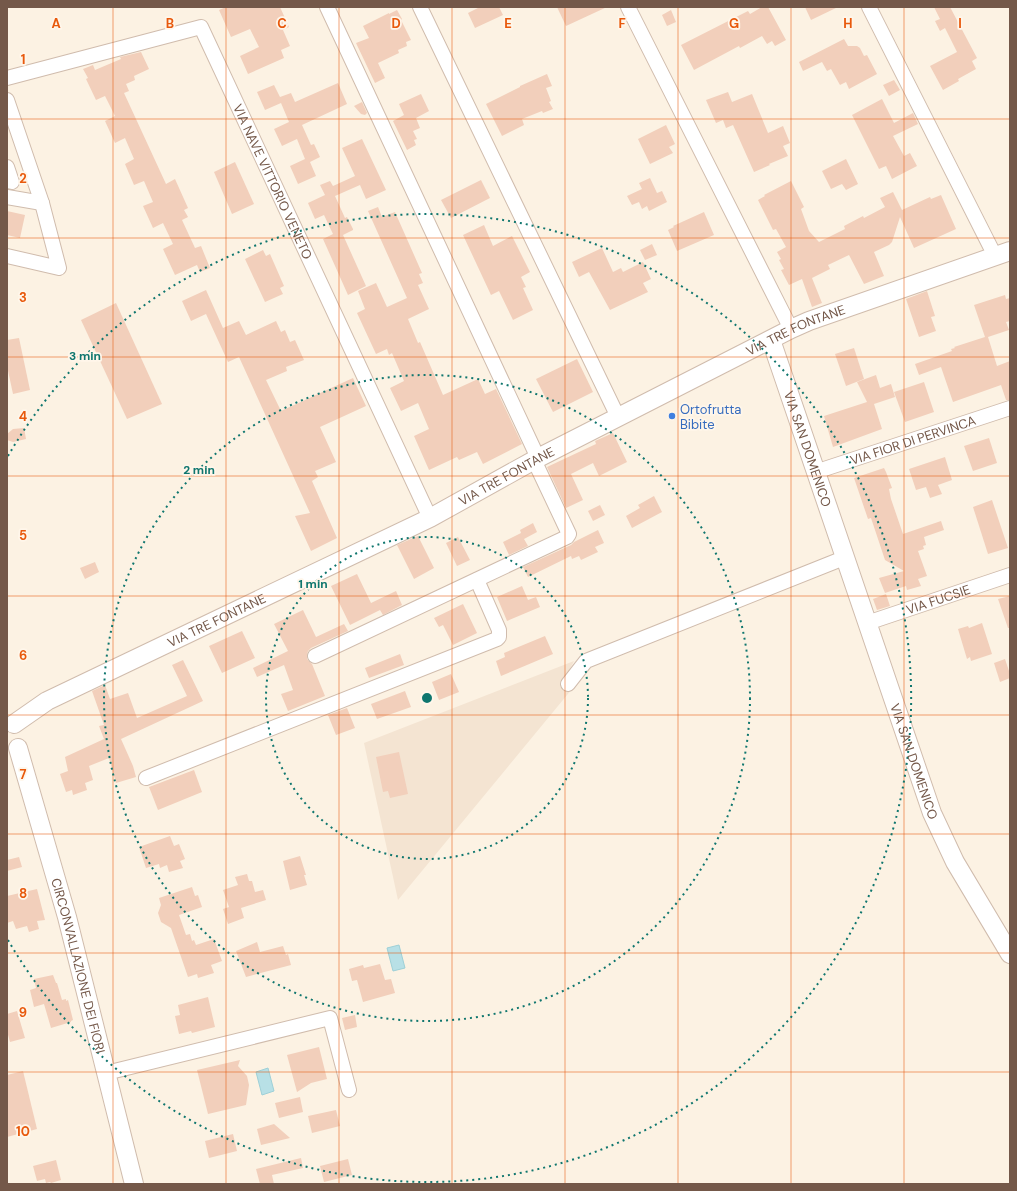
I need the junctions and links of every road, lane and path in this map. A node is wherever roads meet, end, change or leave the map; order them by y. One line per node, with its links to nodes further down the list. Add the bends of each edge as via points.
1 (327, 7): 17 (street)
2 (420, 7): 16 (street)
3 (628, 7): 13 (street)
4 (869, 7): 11 (street)
5 (7, 78): 19 (street, VIA NAVE VITTORIO VENETO, via 201,27)
6 (7, 100): 10 (street)
7 (7, 167): 8 (street, via 12,182)
8 (7, 181)
9 (7, 197): 10 (street)
10 (42, 203): 12 (street, via 59,268)
11 (1002, 254): 13 (street, VIA TRE FONTANE, via 809,321)
12 (7, 256)
13 (791, 330): 14 (street, VIA TRE FONTANE)
14 (771, 340): 16 (street, VIA TRE FONTANE); 18 (street, VIA SAN DOMENICO)
15 (1010, 408): 18 (street, VIA FIOR DI PERVINCA)
16 (618, 417): 17 (street, VIA TRE FONTANE)
17 (536, 459): 19 (street, VIA TRE FONTANE); 22 (street, via 569,534 568,537)
18 (815, 472): 20 (street, VIA SAN DOMENICO)
19 (430, 518): 26 (street, VIA TRE FONTANE, via 47,701)
20 (844, 558): 23 (street, VIA SAN DOMENICO); 25 (street, via 586,661)
21 (1010, 575): 23 (street, VIA FUCSIE)
22 (477, 580): 24 (street); 28 (street, via 499,630 497,639)
23 (867, 623): 29 (street, VIA SAN DOMENICO, via 932,813 955,862)
24 (315, 656)
25 (568, 684)
26 (10, 725): 27 (street, via 19,727 24,735 22,744)
27 (13, 748): 30 (street, CIRCONVALLAZIONE DEI FIORI, via 66,917)
28 (146, 778)
29 (1010, 954)
30 (106, 1073): 31 (street, via 330,1018); 32 (street, CIRCONVALLAZIONE DEI FIORI)
31 (348, 1090)
32 (134, 1184)

